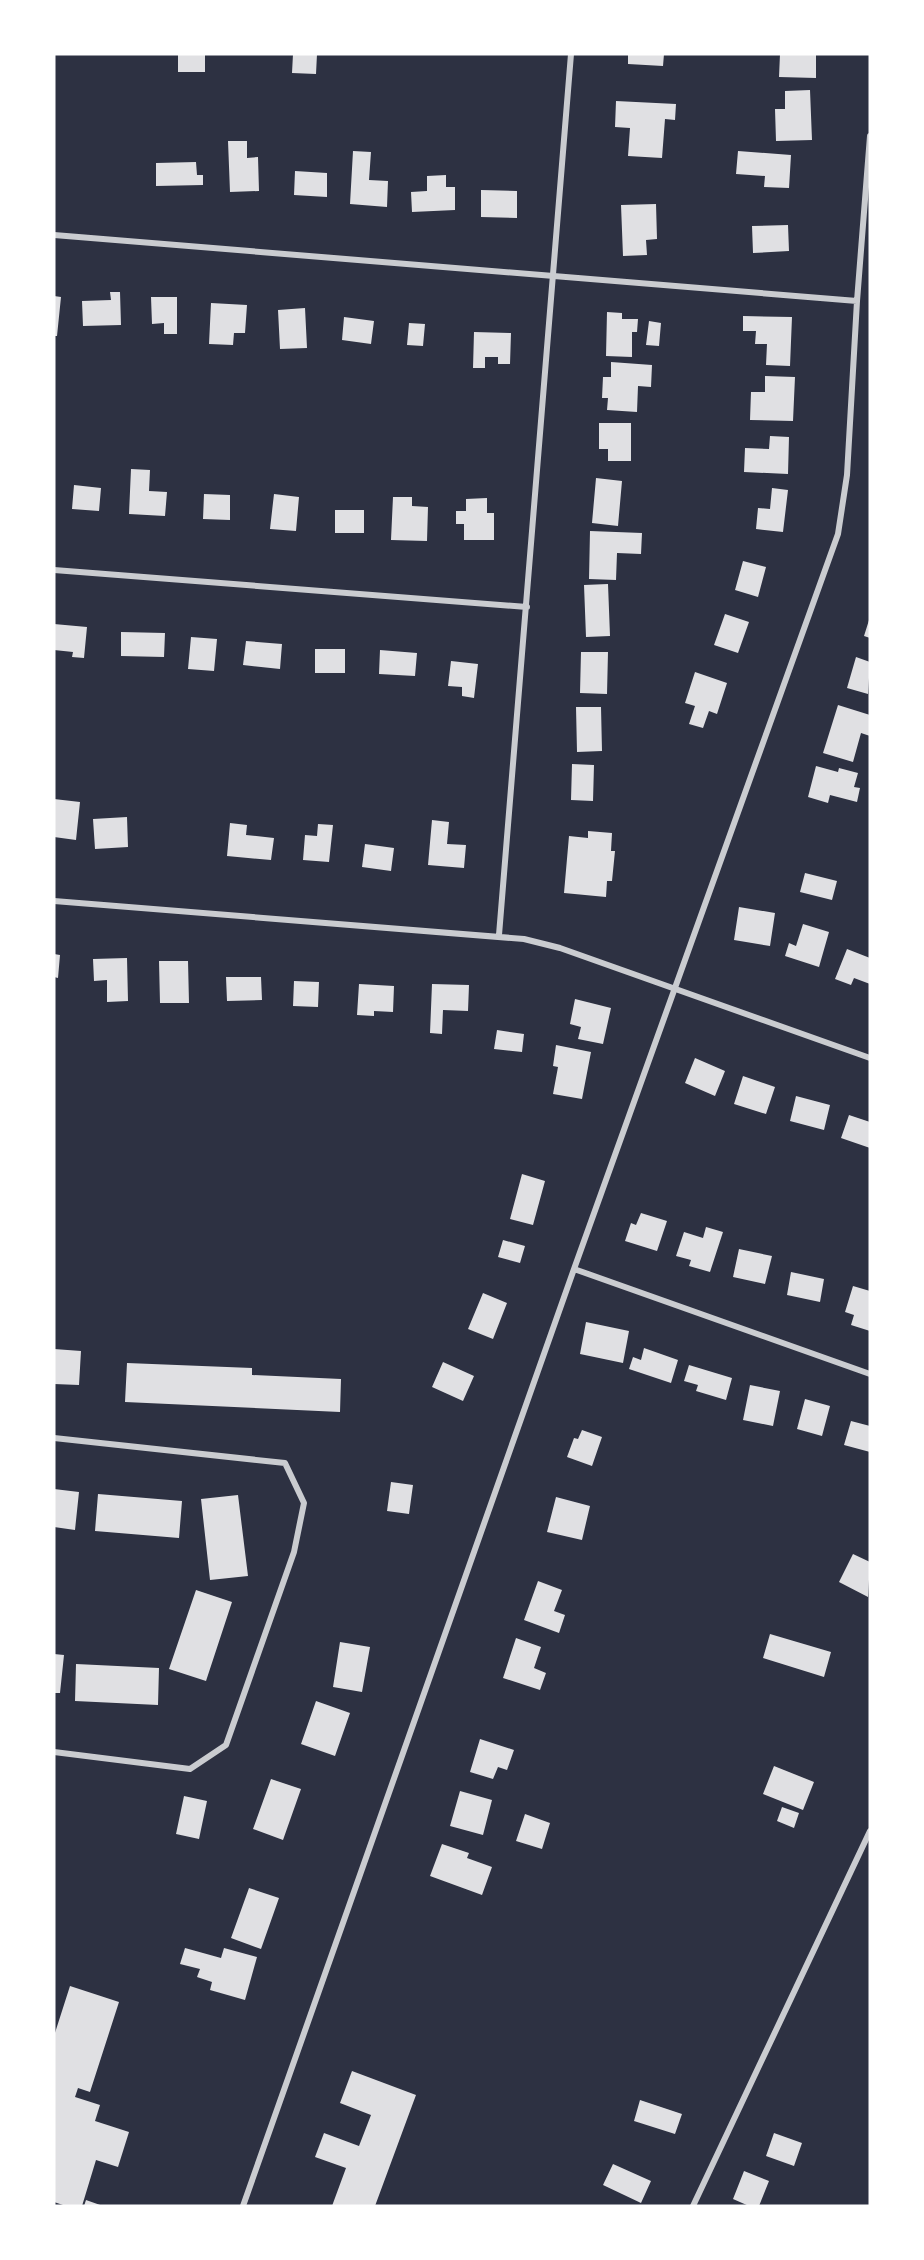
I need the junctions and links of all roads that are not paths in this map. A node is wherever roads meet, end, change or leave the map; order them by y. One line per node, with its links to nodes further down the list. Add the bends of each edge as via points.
1 (571, 54): 4 (street)
2 (870, 136): 5 (street)
3 (54, 236): 4 (street)
4 (551, 276): 5 (street); 7 (street)
5 (857, 301): 10 (street, via 847,476 838,534)
6 (54, 570): 7 (street)
7 (527, 607): 9 (street)
8 (54, 900): 9 (street)
9 (499, 935): 10 (street, via 560,948)
10 (675, 989): 11 (street); 12 (street)
11 (870, 1058)
12 (574, 1269): 13 (street); 17 (street)
13 (870, 1374)
14 (54, 1438): 15 (street, via 285,1463 304,1503 294,1552 226,1745 190,1769)
15 (54, 1752)
16 (870, 1831): 18 (street)
17 (243, 2206)
18 (693, 2206)

